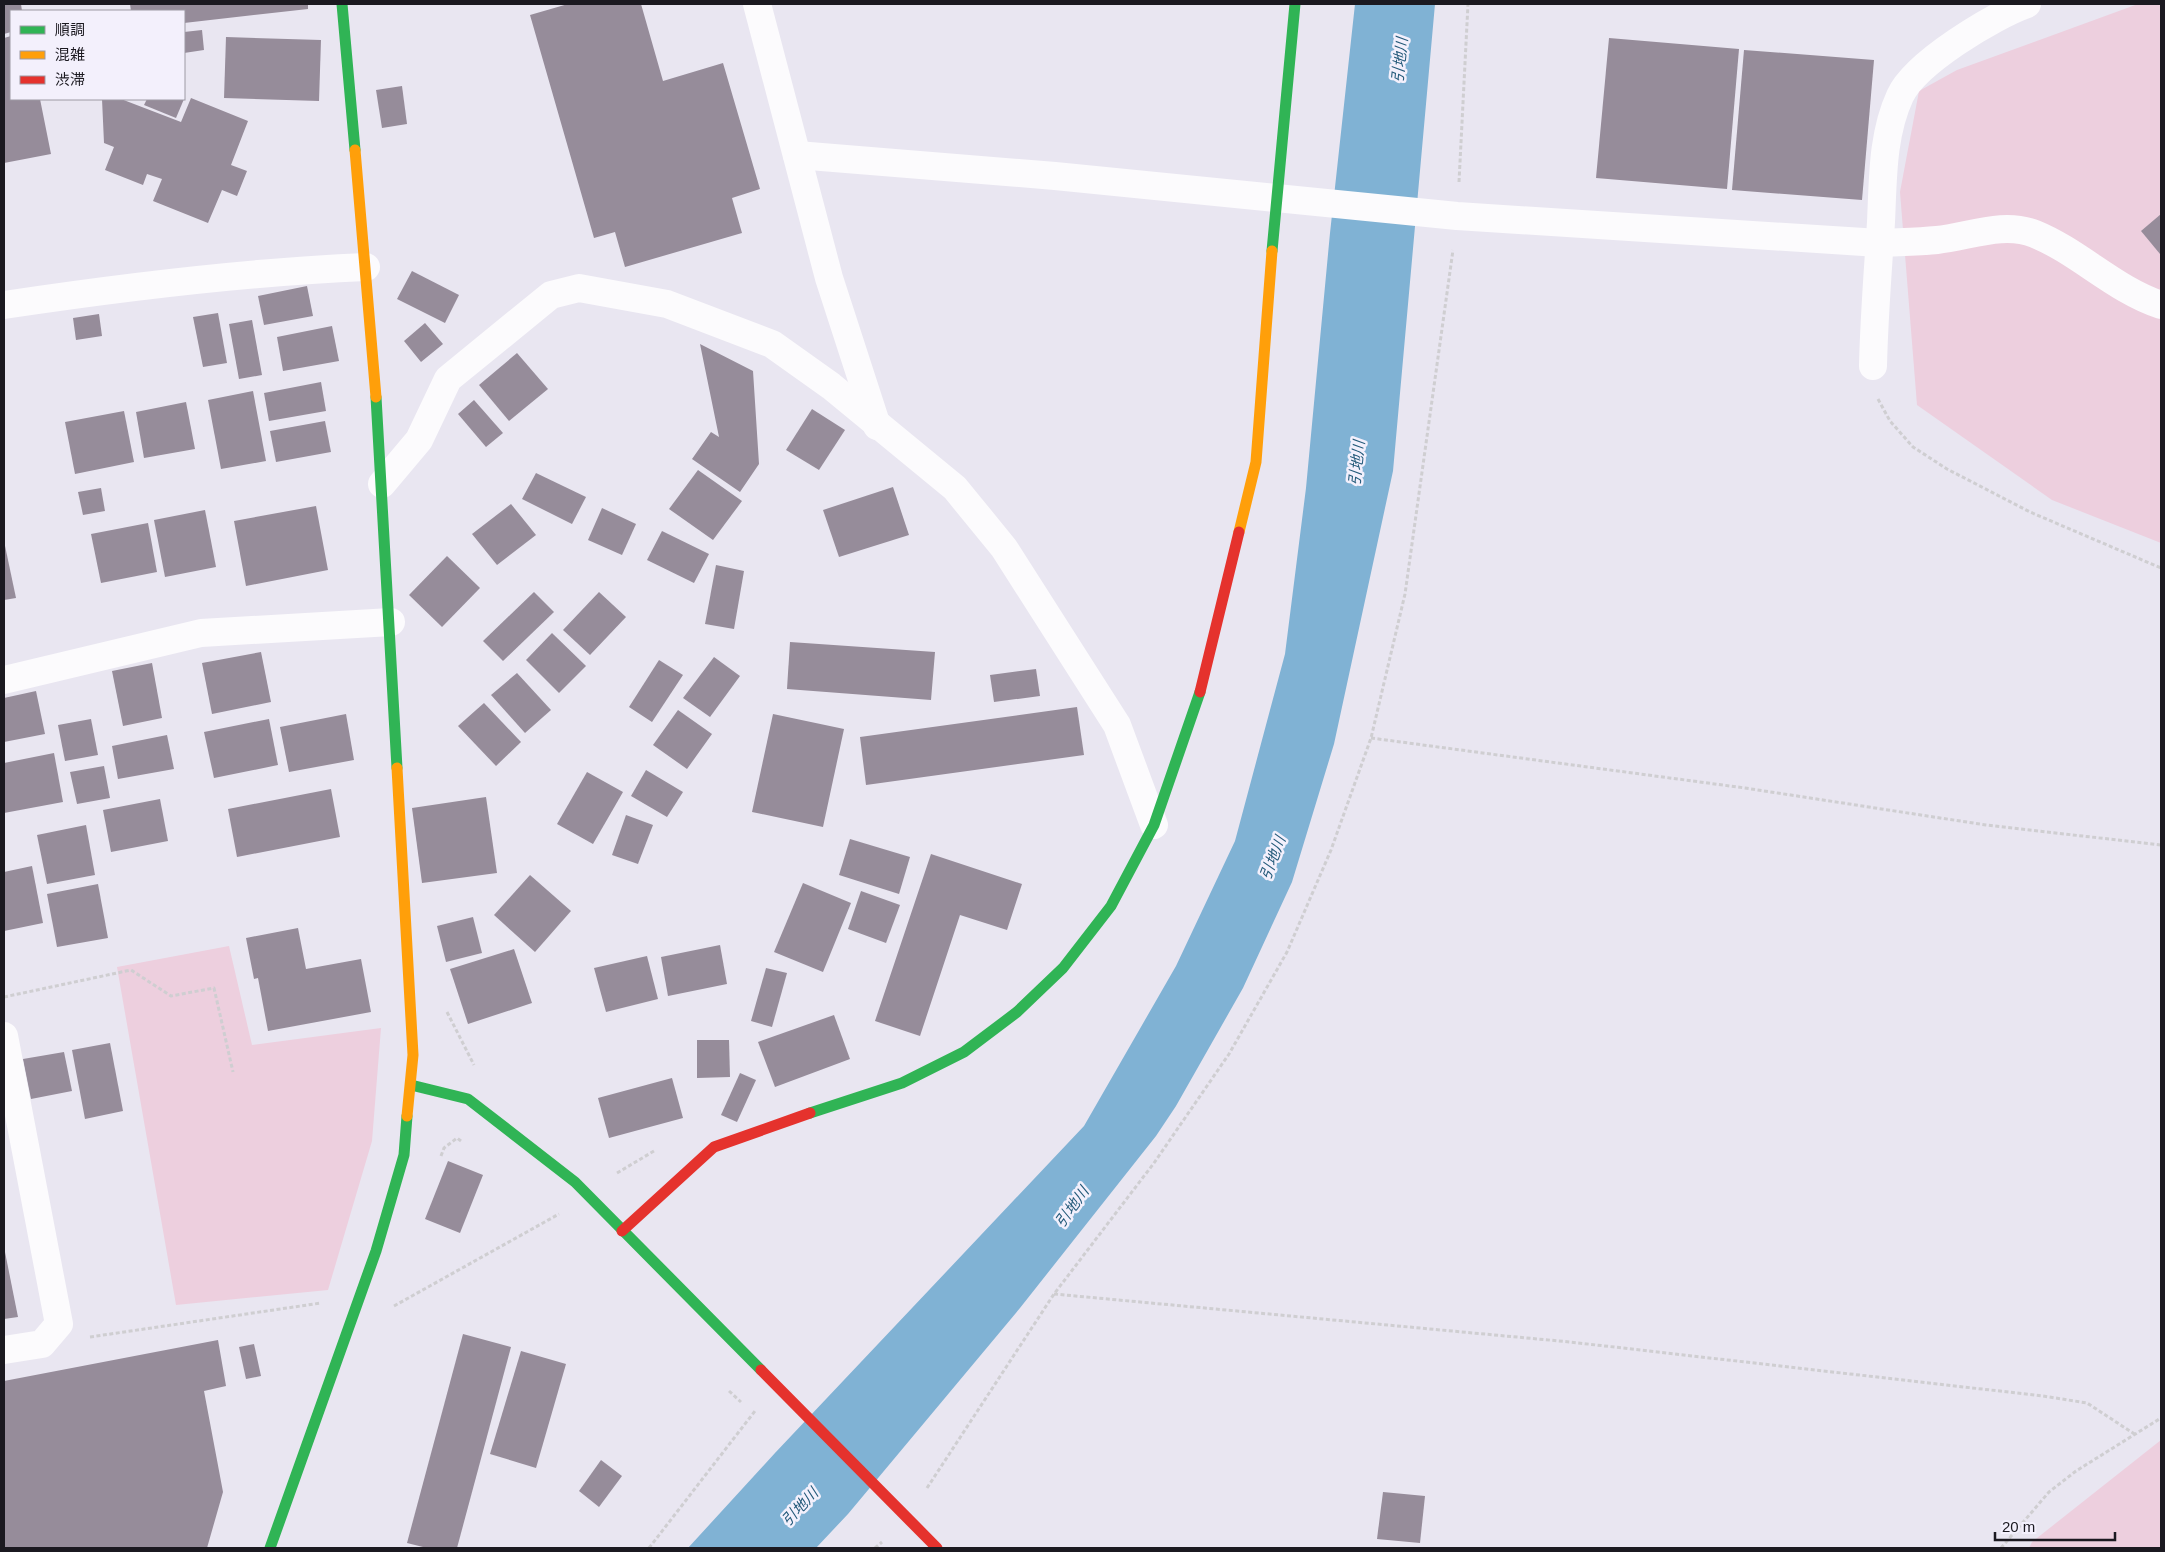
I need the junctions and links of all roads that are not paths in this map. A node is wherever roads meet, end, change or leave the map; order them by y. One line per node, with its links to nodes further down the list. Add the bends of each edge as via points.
1 (342, 4): 8 (street)
2 (757, 4): 5 (street)
3 (1295, 4): 6 (street)
4 (2027, 4): 7 (street, via 1981,26 1958,42 1927,64 1900,94 1886,138)
5 (797, 155): 6 (street, via 1055,176); 12 (street, via 829,278)
6 (1276, 199): 7 (street, via 1458,216); 16 (street, via 1256,462 1196,708)
7 (1880, 243): 10 (street, via 2016,230 2034,234 2125,288); 11 (street)
8 (366, 267): 9 (street, via 275,271 112,288); 13 (street)
9 (4, 305)
10 (2161, 305)
11 (1873, 366)
12 (877, 426): 13 (street, via 831,386 772,344 667,304 580,288 551,295 448,379 419,440); 16 (street, via 955,488 1004,548 1118,725)
13 (382, 484): 14 (street)
14 (391, 622): 15 (street, via 201,633); 18 (street, via 413,1055)
15 (4, 680)
16 (1154, 825): 19 (street, via 1111,906 1063,968 1017,1012 964,1052 902,1083 714,1147)
17 (4, 1036): 20 (street, via 59,1324 42,1344)
18 (411, 1085): 19 (street, via 468,1099 575,1182); 21 (street, via 404,1155 376,1251)
19 (622, 1230): 22 (street)
20 (4, 1350)
21 (270, 1548)
22 (936, 1548)

